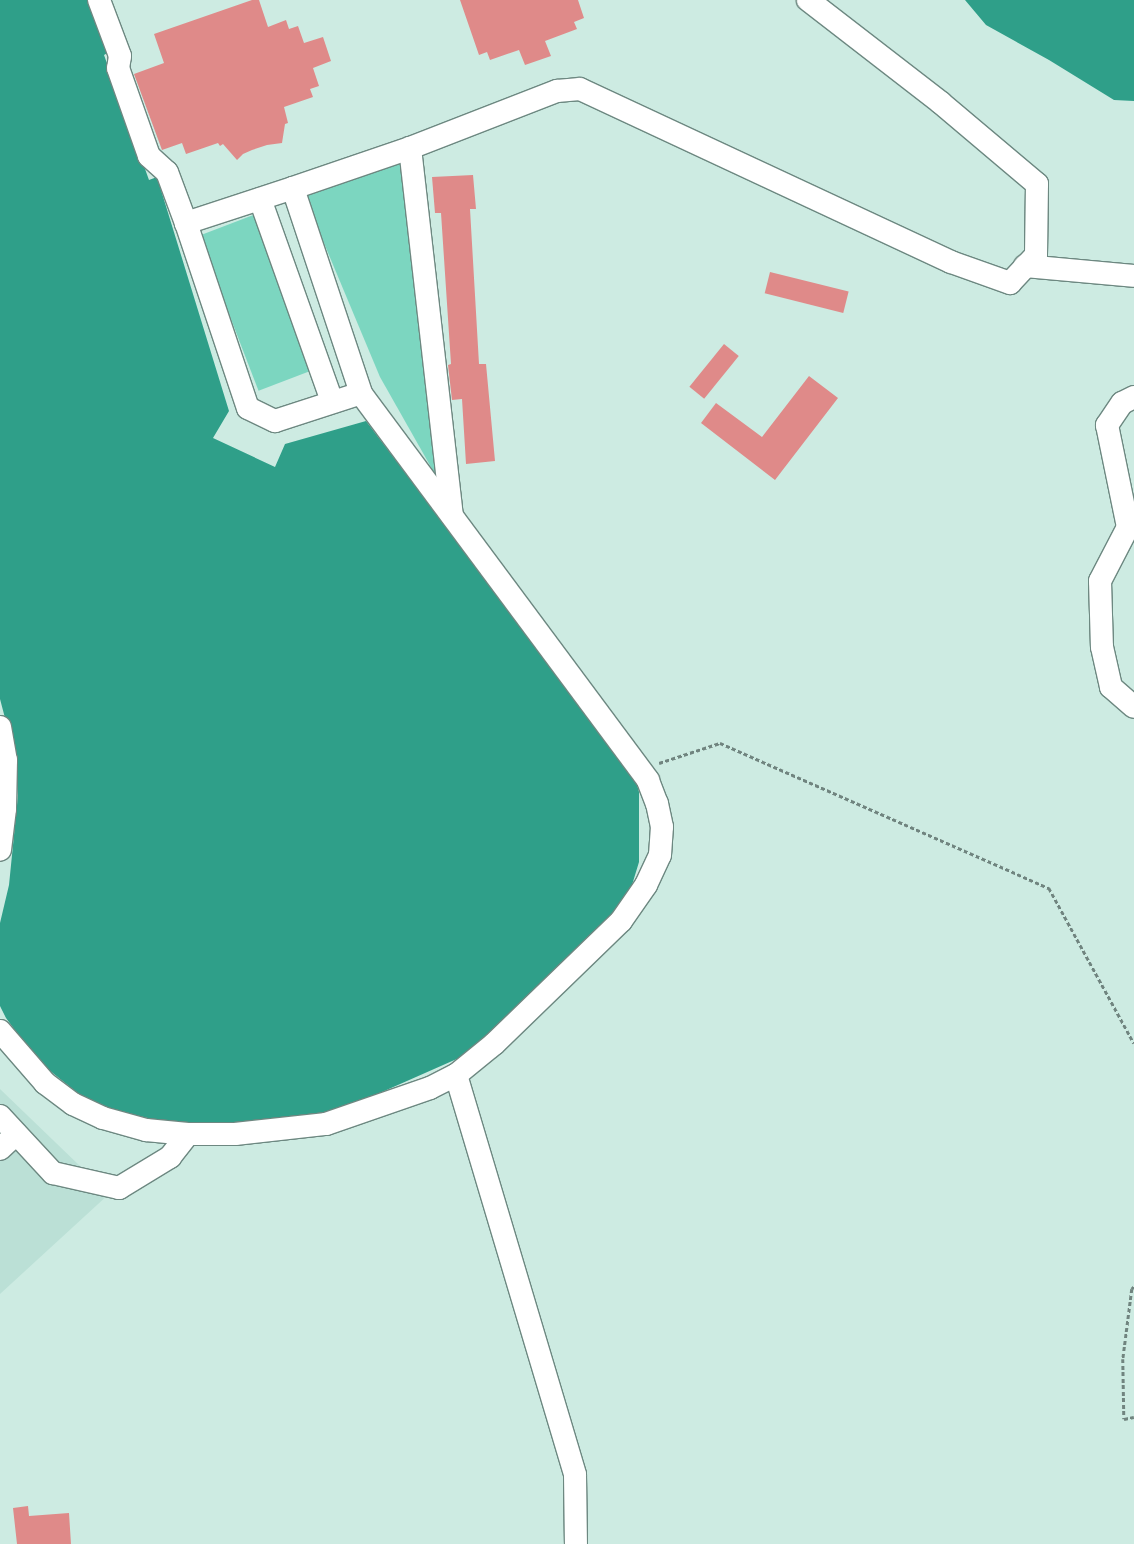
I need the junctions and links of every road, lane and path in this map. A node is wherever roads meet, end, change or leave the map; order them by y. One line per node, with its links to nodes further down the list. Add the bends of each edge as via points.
1 (99, 0): 6 (street, via 120,56 118,68 149,156 167,172)
2 (808, 0): 7 (street, via 940,102 1038,184 1036,254)
3 (410, 148): 4 (street); 7 (street, via 557,91 580,89 950,262 1010,283); 12 (street)
4 (293, 188): 5 (street); 9 (street)
5 (260, 199): 6 (street); 11 (street)
6 (186, 223): 11 (street, via 248,408 276,421)
7 (1025, 266): 8 (street)
8 (1134, 276)
9 (361, 393): 11 (street); 12 (street)
10 (1134, 397): 13 (street, via 1122,403 1107,425 1128,527 1100,581 1102,647 1111,687)
11 (332, 401)
12 (452, 516): 15 (street)
13 (1134, 707)
14 (0, 727): 16 (street, via 6,760)
15 (642, 772): 18 (path, via 655,764 720,743 1049,888); 19 (street, via 657,804 662,827 660,855 646,885 622,921 494,1044)
16 (0, 850)
17 (0, 1031): 22 (street, via 46,1083 73,1104 104,1118 146,1130)
18 (1134, 1043)
19 (456, 1075): 22 (street, via 430,1088 326,1124 235,1134); 26 (street, via 575,1475)
20 (0, 1116): 21 (street)
21 (16, 1134): 22 (street, via 53,1173 119,1188 170,1158); 23 (street)
22 (188, 1134)
23 (0, 1149)
24 (1134, 1287): 25 (path, via 1122,1359 1124,1419)
25 (1134, 1417)
26 (576, 1544)

